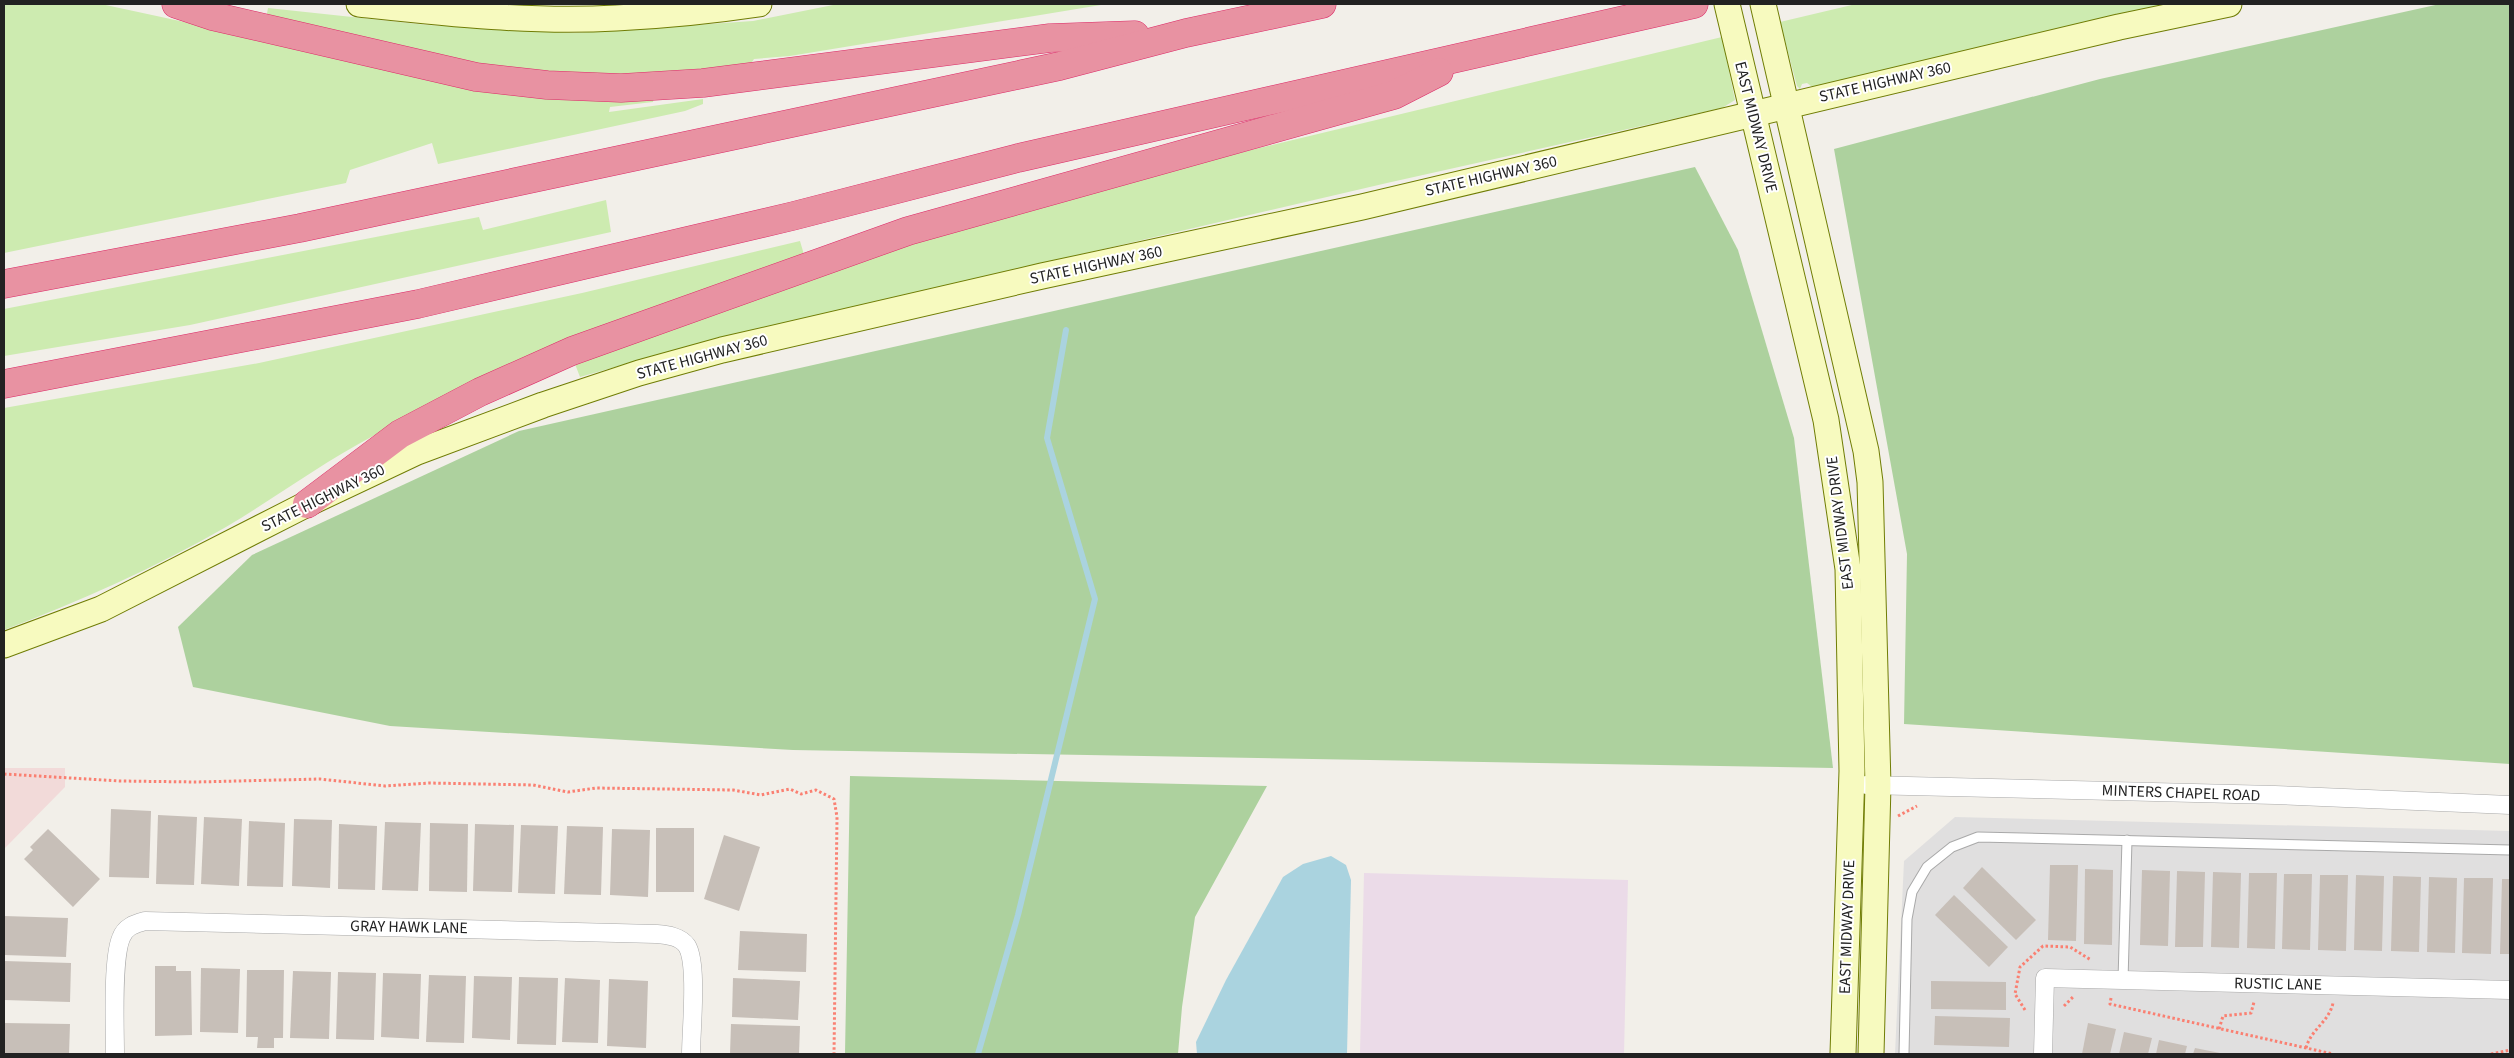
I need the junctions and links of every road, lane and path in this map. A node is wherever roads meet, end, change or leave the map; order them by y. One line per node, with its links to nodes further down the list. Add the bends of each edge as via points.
1 (176, 4): 9 (highway, via 212,16 476,76 547,85 621,88 703,83 1050,38)
2 (359, 4): 3 (main road, via 503,16 615,18)
3 (759, 4)
4 (1322, 4): 9 (highway)
5 (1694, 4): 10 (highway)
6 (1726, 4): 12 (main road, EAST MIDWAY DRIVE)
7 (1763, 4): 11 (main road, EAST MIDWAY DRIVE)
8 (2228, 4): 11 (main road, STATE HIGHWAY 360)
9 (1186, 33): 13 (highway, via 1060,66 300,228)
10 (1474, 54): 14 (highway, via 1018,158 783,218 428,302); 15 (highway, via 1394,95 908,231 572,352 480,392 400,434)
11 (1786, 105): 12 (main road, STATE HIGHWAY 360); 19 (main road, EAST MIDWAY DRIVE, via 1866,451 1870,482)
12 (1752, 114): 15 (main road, STATE HIGHWAY 360, via 1362,207 722,350 638,373 543,405 418,452); 18 (main road, EAST MIDWAY DRIVE, via 1826,420 1839,500 1848,569)
13 (4, 284)
14 (4, 384)
15 (307, 504): 16 (main road, STATE HIGHWAY 360, via 101,609)
16 (4, 645)
17 (4, 774): 40 (path, via 120,781 320,779 384,786 429,783 532,785 568,792 606,788 733,790 761,795 790,789 801,794 816,790 834,799 836,818)
18 (1852, 785): 19 (street, MINTERS CHAPEL ROAD); 41 (main road, EAST MIDWAY DRIVE)
19 (1878, 785): 20 (street, MINTERS CHAPEL ROAD); 42 (main road, EAST MIDWAY DRIVE)
20 (2510, 805)
21 (2127, 840): 22 (lane); 23 (lane); 43 (lane, via 1978,837 1952,847 1927,868 1912,892 1907,919)
22 (2510, 850)
23 (2122, 989): 24 (street, RUSTIC LANE); 27 (path); 44 (street, RUSTIC LANE, via 2045,978)
24 (2510, 990)
25 (2082, 996): 34 (path, via 2068,1000)
26 (2102, 997): 27 (path)
27 (2111, 997): 35 (path, via 2110,1004)
28 (2244, 1000): 29 (path)
29 (2254, 1001): 30 (path); 35 (path, via 2251,1013 2223,1016)
30 (2264, 1001)
31 (2323, 1002): 32 (path)
32 (2333, 1003): 33 (path); 36 (path, via 2329,1017 2312,1032)
33 (2343, 1003)
34 (2063, 1012)
35 (2219, 1029): 36 (path)
36 (2306, 1048): 45 (path)
37 (2510, 1050): 46 (path)
38 (115, 1054): 39 (street, GRAY HAWK LANE, via 117,958 121,937 130,926 145,921 675,936 686,944 690,954)
39 (691, 1054)
40 (834, 1054)
41 (1843, 1054)
42 (1871, 1054)
43 (1904, 1054)
44 (2043, 1054)
45 (2333, 1054)
46 (2491, 1054)

